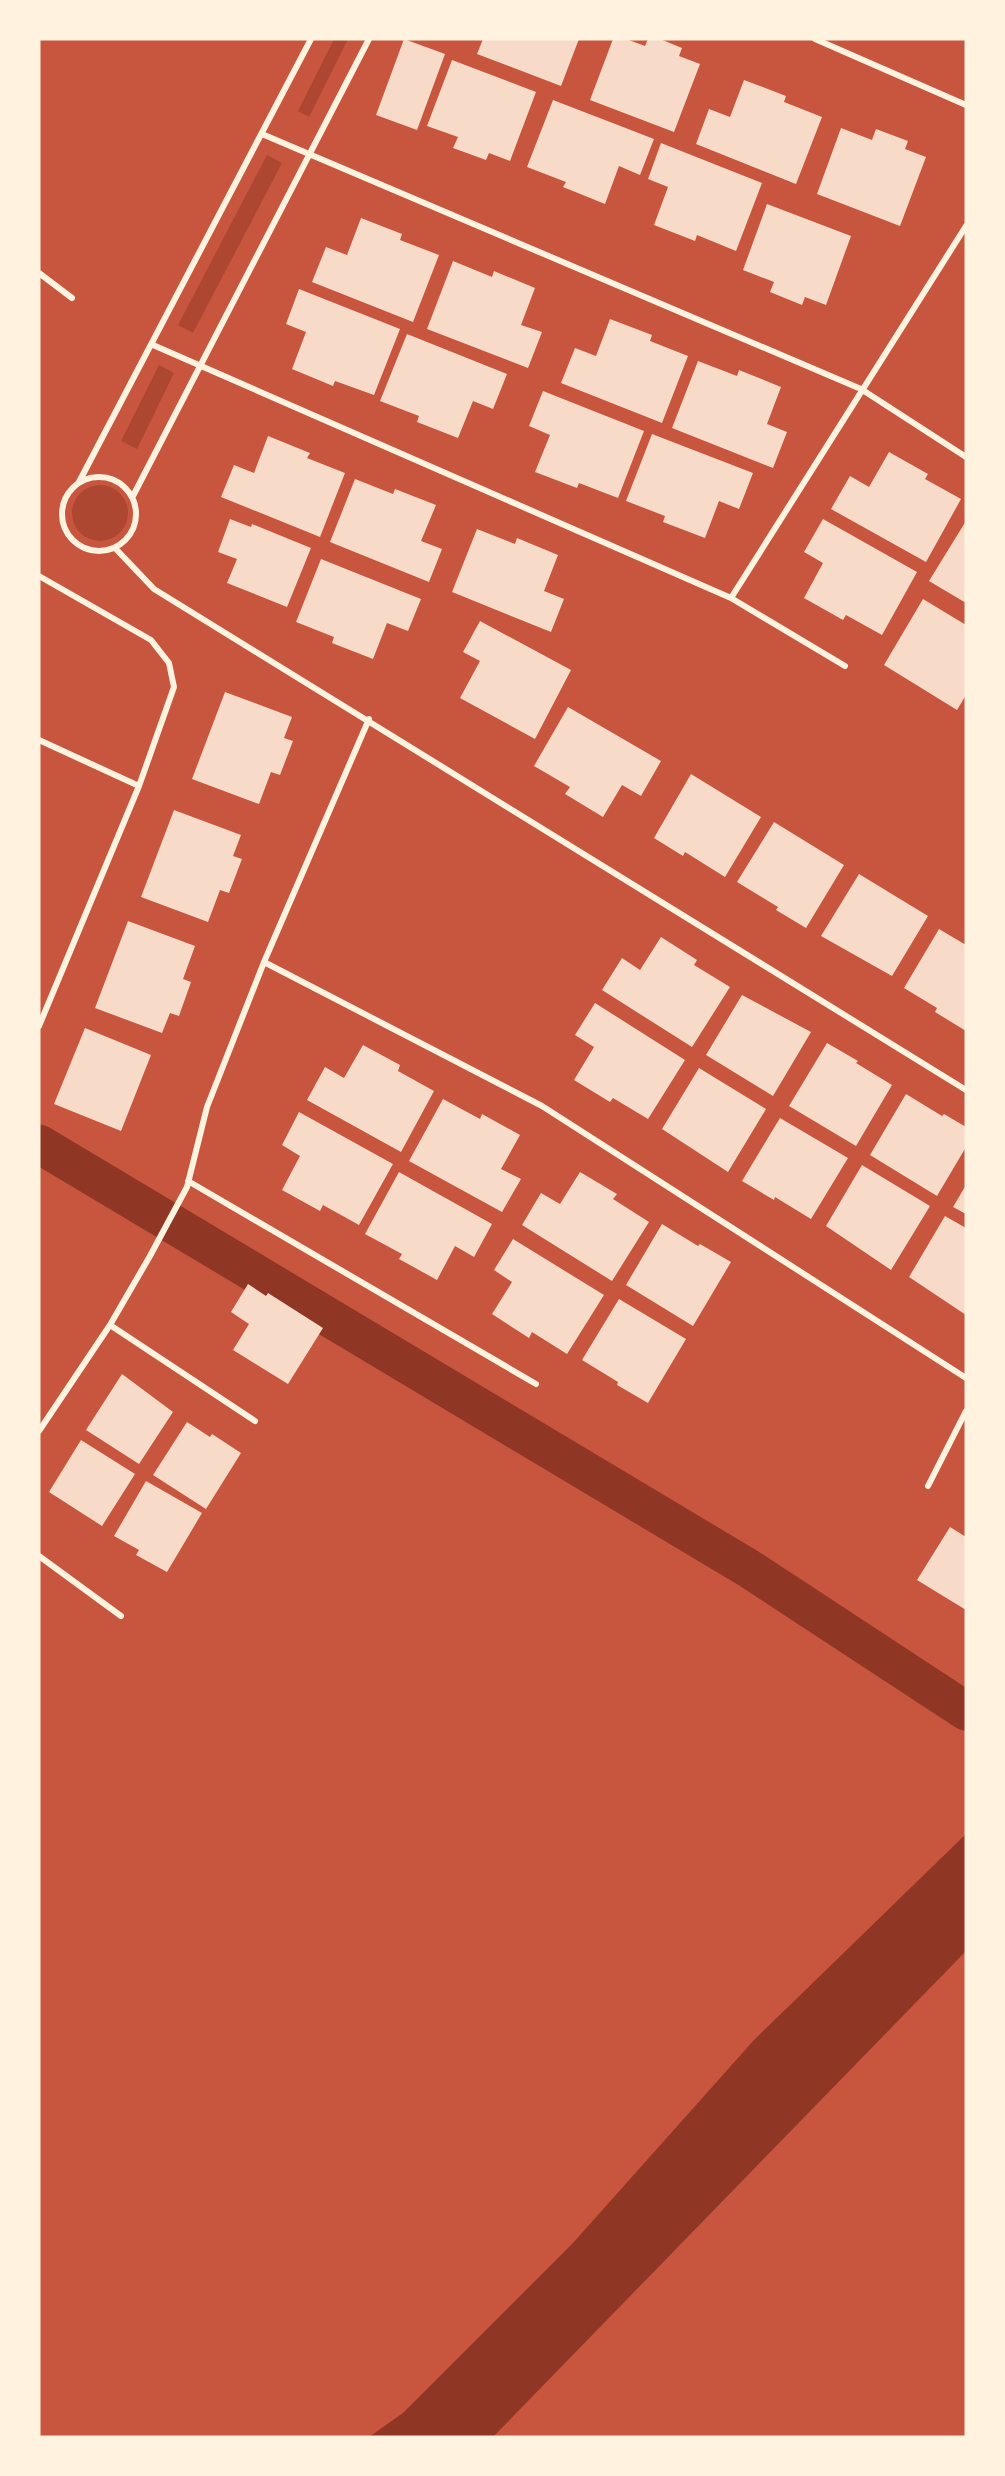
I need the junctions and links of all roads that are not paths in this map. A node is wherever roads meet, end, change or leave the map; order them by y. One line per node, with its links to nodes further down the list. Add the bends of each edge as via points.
1 (311, 39): 5 (street)
2 (369, 39): 6 (street)
3 (815, 39): 4 (street)
4 (966, 105)
5 (262, 134): 6 (street); 10 (street)
6 (309, 155): 11 (street); 12 (street)
7 (966, 226): 12 (street)
8 (39, 273): 9 (street)
9 (72, 298)
10 (153, 345): 11 (street); 14 (street)
11 (200, 366): 15 (street); 18 (street)
12 (861, 389): 13 (street); 18 (street)
13 (966, 457)
14 (79, 482): 15 (street, via 102,476 125,486); 16 (street, via 64,501 63,526 85,548)
15 (133, 496): 16 (street, via 133,532)
16 (115, 548): 20 (street, via 154,589)
17 (39, 576): 22 (street, via 151,640 169,663 174,687)
18 (731, 598): 19 (street)
19 (845, 666)
20 (369, 719): 23 (street); 25 (street)
21 (39, 740): 22 (street)
22 (138, 786): 24 (street)
23 (264, 962): 26 (street, via 207,1107); 28 (street, via 542,1106)
24 (39, 1026)
25 (966, 1090)
26 (188, 1184): 27 (street); 29 (street)
27 (110, 1325): 31 (street); 32 (street)
28 (966, 1378)
29 (536, 1384)
30 (966, 1411): 33 (street)
31 (255, 1421)
32 (39, 1431)
33 (928, 1486)
34 (39, 1556): 35 (street)
35 (121, 1616)

